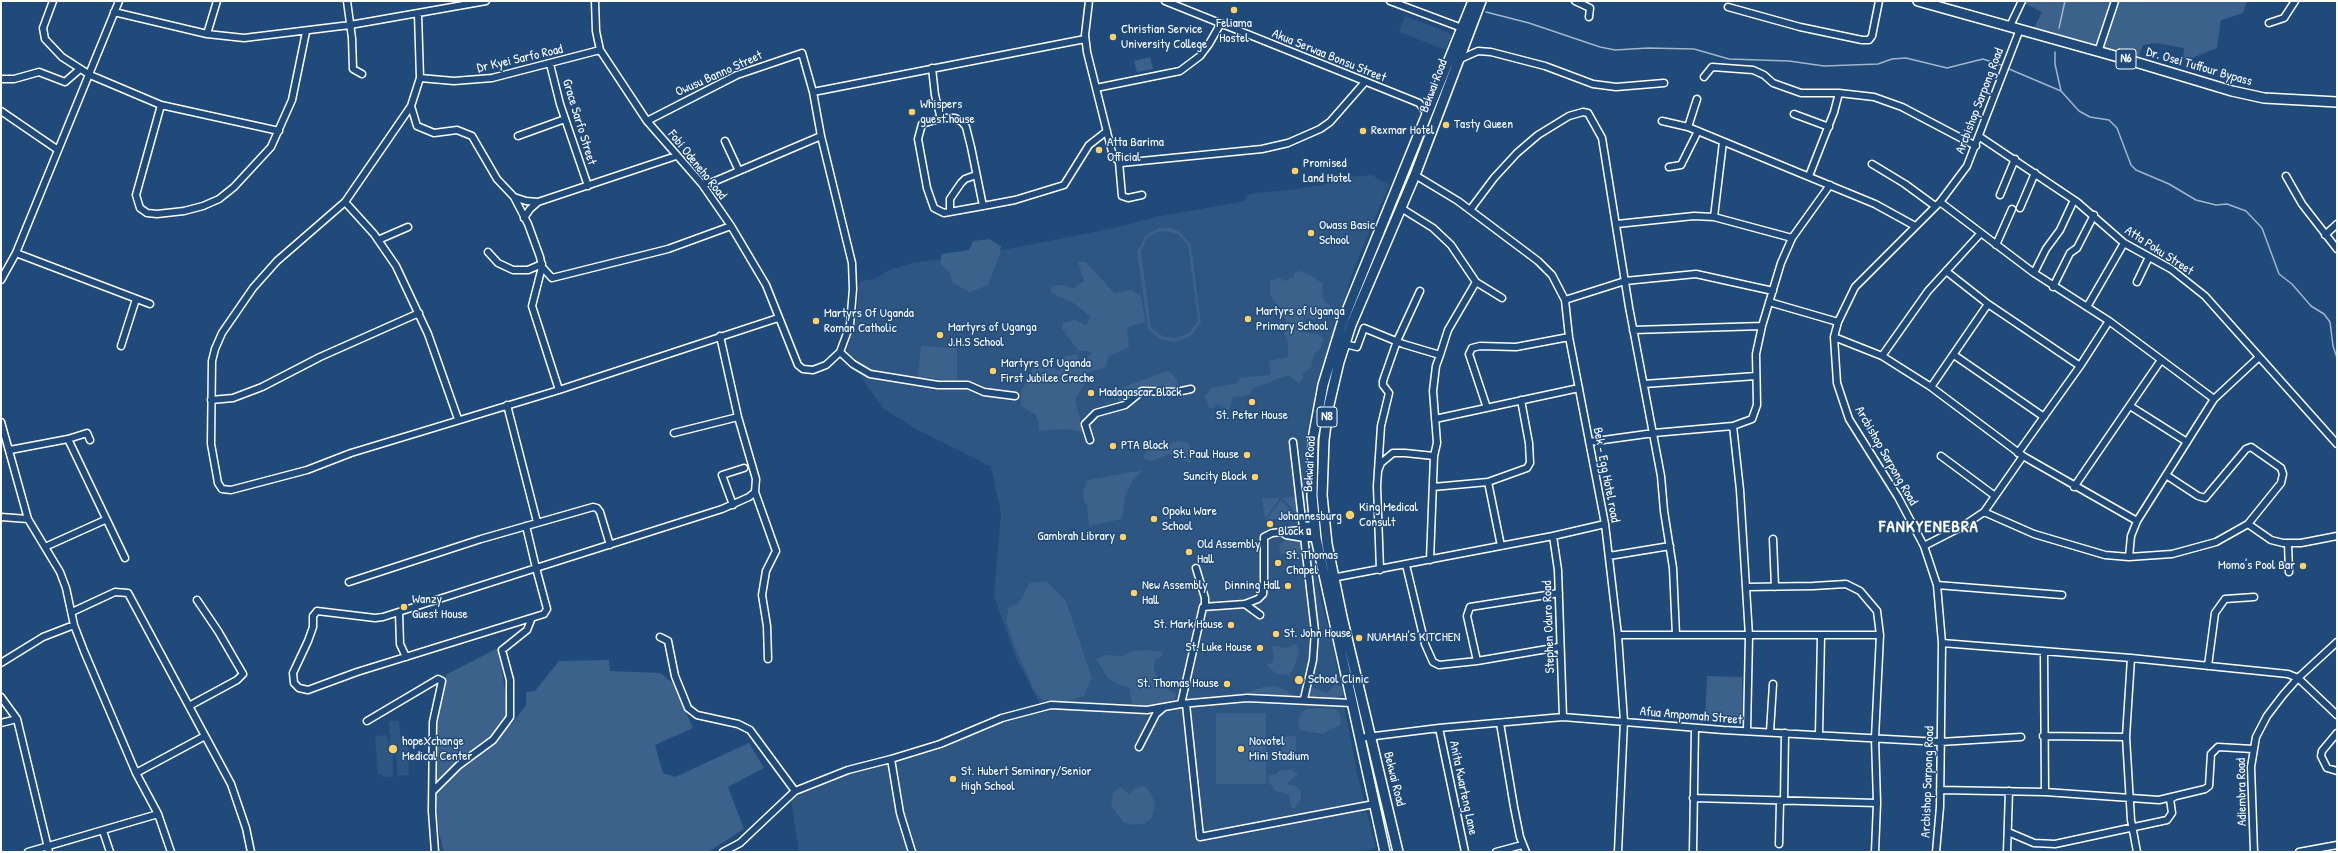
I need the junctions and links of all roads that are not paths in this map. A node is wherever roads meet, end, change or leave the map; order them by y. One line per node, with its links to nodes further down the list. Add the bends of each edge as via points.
1 (53, 1): 37 (street, via 43,28 44,36 62,57)
2 (119, 1): 20 (street)
3 (217, 1): 30 (street)
4 (347, 1): 25 (street)
5 (486, 1): 21 (street)
6 (594, 1): 32 (street, Fobi Odeneho Road)
7 (1089, 1): 31 (street)
8 (1165, 1): 23 (street, Akua Serwaa Bonsu Street)
9 (1390, 1): 27 (street)
10 (1473, 1): 27 (highway, Bekwai Road / N8)
11 (1481, 1): 34 (highway, Bekwai Road / N8)
12 (1574, 1): 22 (street, via 1590,8)
13 (1879, 1): 19 (street, via 1869,40 1800,27)
14 (1918, 1): 18 (highway, Dr. Osei Tuffour Bypass / N6)
15 (2022, 1): 26 (street)
16 (2115, 1): 33 (street)
17 (2295, 1): 24 (street, via 2284,18)
18 (1930, 2): 26 (highway, Dr. Osei Tuffour Bypass / N6)
19 (1728, 7)
20 (114, 12): 30 (street); 39 (street)
21 (418, 14): 25 (street); 41 (street)
22 (1589, 16)
23 (1221, 23): 43 (street, Akua Serwaa Bonsu Street); 45 (street, via 1200,56 1180,71)
24 (2269, 24)
25 (350, 25): 29 (street); 38 (street, via 353,69)
26 (2010, 26): 28 (highway, Dr. Osei Tuffour Bypass / N6)
27 (1462, 28): 49 (highway, Bekwai Road / N8)
28 (2020, 29): 33 (highway, Dr. Osei Tuffour Bypass / N6); 68 (street, Arcbishop Sarpong Road, via 1998,82)
29 (306, 32): 30 (street, via 244,38); 63 (street, via 298,79)
30 (207, 34)
31 (1085, 39): 36 (street); 45 (street)
32 (600, 50): 35 (street, Dr Kyei Sarfo Road); 59 (street, Fobi Odeneho Road)
33 (2098, 52): 50 (highway, Dr. Osei Tuffour Bypass / N6, via 2264,98)
34 (1458, 60): 44 (street, via 1478,51 1491,52 1544,66 1593,84 1616,87); 81 (highway, Bekwai Road / N8)
35 (550, 64): 41 (street, Dr Kyei Sarfo Road, via 479,80); 57 (street, Grace Sarfo Street)
36 (932, 68): 46 (street); 58 (street)
37 (80, 69): 39 (street); 42 (street, via 65,82 39,72 14,79)
38 (362, 74)
39 (90, 75): 52 (street); 72 (street)
40 (1704, 76): 47 (street, via 1712,67 1753,70 1773,83 1800,93)
41 (420, 78): 53 (street)
42 (1, 79)
43 (1365, 82): 51 (street, Akua Serwaa Bonsu Street); 75 (street, via 1330,122 1288,143 1255,150)
44 (1664, 83)
45 (1096, 88): 64 (street)
46 (813, 92): 59 (street, Owusu Banno Street, via 802,53 737,75); 67 (street)
47 (1839, 93): 62 (street); 71 (street, via 1874,97 1898,105)
48 (1697, 99): 61 (street)
49 (1433, 101): 51 (street); 56 (highway, Bekwai Road / N8)
50 (2337, 102)
51 (1419, 104): 56 (street)
52 (161, 105): 63 (street); 63 (street, via 136,195 140,208 147,213 184,211 219,199 256,166 271,147)
53 (411, 106): 91 (street, via 417,126 434,133 457,130 472,136 497,179); 93 (street)
54 (1, 111): 72 (street)
55 (1794, 114): 62 (street)
56 (1428, 115): 102 (highway, Bekwai Road / N8)
57 (565, 119): 66 (street); 87 (street, Grace Sarfo Street)
58 (941, 119): 80 (street, via 955,118 966,127); 101 (street, via 922,124 918,139 931,203 938,212)
59 (647, 121): 73 (street, Fobi Odeneho Road)
60 (1662, 121): 61 (street)
61 (1688, 127): 65 (street)
62 (1829, 127): 82 (street)
63 (279, 131)
64 (1107, 131): 75 (street, via 1113,156); 96 (street, via 1089,145 1064,184 1040,193)
65 (1698, 131): 70 (street); 77 (street, via 1681,165)
66 (518, 136)
67 (821, 136): 78 (street); 151 (street, via 852,263 852,310)
68 (1980, 137): 71 (street, Arcbishop Sarpong Road); 74 (street, Atta Poku Street)
69 (725, 141): 78 (street)
70 (1723, 142): 82 (street); 104 (street)
71 (1976, 146): 95 (street, Arcbishop Sarpong Road, via 1958,180)
72 (58, 150): 120 (street)
73 (676, 156): 85 (street, Fobi Odeneho Road); 87 (street)
74 (2015, 159): 79 (street, Atta Poku Street); 90 (street)
75 (1119, 162): 89 (street, via 1122,196 1128,198)
76 (1872, 164): 95 (street)
77 (1668, 167)
78 (739, 171): 84 (street)
79 (2035, 173): 92 (street, Atta Poku Street); 98 (street)
80 (976, 175): 96 (street); 101 (street, via 961,183 950,199)
81 (1415, 175): 97 (highway, Bekwai Road / N8); 100 (street, Bek - Egg Hotel road)
82 (1809, 176): 86 (street)
83 (2286, 176): 113 (street, via 2302,204)
84 (713, 182): 85 (street); 88 (street)
85 (702, 184): 88 (street, Fobi Odeneho Road)
86 (1830, 185): 110 (street, via 1875,204); 114 (street)
87 (588, 186): 94 (street)
88 (709, 194): 109 (street, Fobi Odeneho Road)
89 (1142, 195)
90 (2000, 195)
91 (514, 197): 94 (street); 105 (street)
92 (2074, 200): 103 (street, Atta Poku Street); 124 (street, via 2060,230 2046,249)
93 (345, 202): 115 (street); 166 (street, via 277,262 253,288 233,316 215,349)
94 (538, 202): 105 (street)
95 (1938, 204): 110 (street, Arcbishop Sarpong Road); 112 (street)
96 (983, 206): 101 (street)
97 (1401, 208): 106 (highway, Bekwai Road / N8); 127 (street, via 1433,228 1451,245)
98 (2020, 208)
99 (2012, 209): 117 (street)
100 (1470, 210): 107 (street, via 1494,178 1538,135 1569,116 1585,112 1590,114 1601,134); 134 (street, Bek - Egg Hotel road, via 1538,261 1552,276)
101 (950, 212)
102 (1386, 215): 106 (highway); 207 (highway, Bekwai Road / N8, via 1342,323 1323,385 1313,439)
103 (2094, 215): 116 (street, Atta Poku Street); 129 (street, via 2077,248 2070,253)
104 (1714, 217): 107 (street, via 1694,216); 114 (street)
105 (524, 218): 122 (street, via 538,248)
106 (1396, 220): 149 (highway, Bekwai Road / N8)
107 (1617, 224): 126 (street)
108 (2337, 224): 113 (street)
109 (731, 226): 122 (street, via 668,248 552,278); 140 (street, Fobi Odeneho Road, via 766,285)
110 (1915, 226): 142 (street, Arcbishop Sarpong Road, via 1856,287)
111 (408, 227): 115 (street)
112 (1980, 234): 117 (street); 123 (street)
113 (2325, 235): 118 (street)
114 (1792, 238): 131 (street, via 1781,262)
115 (378, 240): 139 (street, via 396,266)
116 (2124, 243): 121 (street, Atta Poku Street); 138 (street)
117 (1996, 245): 124 (street)
118 (2337, 249)
119 (488, 252): 122 (street, via 498,263 513,270 528,270)
120 (16, 253): 125 (street); 133 (street)
121 (2149, 257): 128 (street); 155 (street, Atta Poku Street, via 2171,269 2205,296)
122 (542, 266): 163 (street, via 532,306)
123 (1946, 271): 137 (street); 154 (street, via 1924,295)
124 (2034, 273): 129 (street)
125 (1, 280)
126 (1624, 281): 131 (street, via 1696,274); 134 (street); 144 (street)
127 (1476, 282): 132 (street); 152 (street, via 1448,330)
128 (2137, 282)
129 (2053, 287): 138 (street)
130 (1420, 291): 148 (street)
131 (1773, 291): 135 (street)
132 (1502, 298)
133 (136, 299): 136 (street); 150 (street)
134 (1565, 300): 146 (street, Bek - Egg Hotel road)
135 (1769, 302): 142 (street); 143 (street)
136 (150, 304)
137 (1988, 304): 153 (street); 157 (street)
138 (2087, 307): 141 (street)
139 (419, 313): 166 (street, via 320,357 262,387 233,398); 173 (street)
140 (778, 318): 145 (street); 151 (street, Fobi Odeneho Road, via 798,365 803,368 813,370 826,365)
141 (2109, 321): 156 (street); 157 (street)
142 (1838, 322): 147 (street, Arcbishop Sarpong Road)
143 (1762, 326): 144 (street); 158 (street, via 1756,354)
144 (1633, 330): 159 (street)
145 (720, 336): 163 (street); 172 (street)
146 (1569, 337): 161 (street, Bek - Egg Hotel road); 170 (street, via 1516,347 1472,348 1470,354)
147 (1834, 337): 154 (street); 220 (street, Arcbishop Sarpong Road, via 1837,383 1849,419 1898,497)
148 (1397, 341): 149 (street, via 1364,328 1357,347); 152 (street); 191 (street, via 1383,381 1389,393 1381,426)
149 (1345, 344): 231 (highway, Bekwai Road / N8, via 1328,409 1322,468 1322,507)
150 (121, 346)
151 (840, 352): 164 (street, via 870,374 938,385 968,386 984,392)
152 (1440, 355): 174 (street, via 1433,391)
153 (1954, 355): 160 (street); 171 (street)
154 (1882, 356): 160 (street)
155 (2258, 358): 165 (street); 185 (street, Atta Poku Street, via 2300,400)
156 (2161, 360): 165 (street); 169 (street)
157 (2080, 366): 171 (street)
158 (1756, 376): 159 (street); 176 (street, via 1755,414 1752,419)
159 (1644, 384): 178 (street)
160 (1930, 387): 187 (street)
161 (1579, 388): 167 (street); 183 (street, Bek - Egg Hotel road)
162 (1191, 389): 181 (street, via 1177,392 1142,391 1125,405 1096,413 1085,424)
163 (559, 390): 168 (street)
164 (1015, 396)
165 (2214, 399): 184 (street)
166 (211, 400): 173 (street, via 211,444 218,483 222,489 231,490 307,470 351,452)
167 (1521, 400): 170 (street); 193 (street, via 1530,463 1522,471)
168 (507, 405): 173 (street); 204 (street)
169 (2130, 406): 184 (street); 195 (street)
170 (1487, 408): 174 (street)
171 (2044, 416): 187 (street)
172 (738, 417): 177 (street); 196 (street, via 756,479)
173 (458, 419)
174 (1435, 419): 188 (street, via 1437,443)
175 (1, 422): 186 (street)
176 (1733, 426): 178 (street); 234 (street)
177 (674, 433)
178 (1654, 433): 183 (street); 219 (street)
179 (68, 439): 180 (street, via 87,433); 186 (street); 202 (street)
180 (90, 440)
181 (1090, 440)
182 (1293, 442): 209 (street)
183 (1589, 442): 205 (street, Bek - Egg Hotel road)
184 (2187, 442): 192 (street)
185 (2337, 444)
186 (10, 450): 201 (street)
187 (2021, 454): 195 (street); 197 (street)
188 (1434, 456): 191 (street, via 1405,452 1393,454 1381,463); 194 (street)
189 (1941, 456): 197 (street)
190 (744, 468): 198 (street, via 722,475)
191 (1378, 471): 229 (street)
192 (2166, 474): 203 (street); 206 (street, via 2205,498 2246,449 2254,447 2281,468 2283,474 2281,484)
193 (1488, 482): 194 (street); 218 (street)
194 (1433, 487): 225 (street)
195 (2074, 487): 203 (street)
196 (755, 492): 198 (street); 259 (street, via 776,551 766,571 763,589)
197 (1996, 496): 199 (street)
198 (733, 505): 217 (street)
199 (1984, 512): 220 (street); 223 (street, via 2044,538 2105,555)
200 (1, 517): 201 (street)
201 (28, 519): 221 (street)
202 (105, 520): 221 (street); 224 (street)
203 (2136, 521): 223 (street, via 2131,536)
204 (537, 522): 208 (street); 217 (street, via 597,508)
205 (1605, 524): 211 (street); 222 (street, Bek - Egg Hotel road)
206 (2248, 524): 216 (street, via 2271,540); 223 (street, via 2216,542 2180,553)
207 (1314, 525): 209 (street); 214 (highway, Bekwai Road / N8)
208 (526, 526): 227 (street); 232 (street)
209 (1303, 526): 210 (street, via 1300,530); 213 (street)
210 (1282, 532): 213 (street); 240 (street, via 1264,537 1263,594)
211 (1553, 536): 218 (street); 236 (street, Stephen Oduro Road)
212 (2337, 536): 216 (street)
213 (1304, 538): 214 (street); 266 (street, via 1315,631 1313,660)
214 (1316, 538): 231 (highway, Bekwai Road / N8)
215 (1773, 539): 235 (street)
216 (2288, 543): 230 (street)
217 (610, 545): 227 (street)
218 (1501, 546): 225 (street)
219 (1670, 546): 222 (street); 248 (street)
220 (1924, 546): 233 (street, Arcbishop Sarpong Road)
221 (45, 547): 242 (street, via 60,572)
222 (1609, 556): 247 (street, Bek - Egg Hotel road)
223 (2130, 557)
224 (125, 558)
225 (1430, 560): 226 (street)
226 (1406, 565): 229 (street); 260 (street, via 1418,620 1432,662 1445,666)
227 (536, 568): 243 (street); 245 (street, via 547,609 544,614)
228 (1196, 568): 241 (street)
229 (1380, 570): 231 (street)
230 (2290, 572)
231 (1329, 579): 267 (highway, Bekwai Road / N8); 286 (highway, Bekwai Road / N8)
232 (349, 582)
233 (1936, 585): 237 (street); 253 (street, Arcbishop Sarpong Road)
234 (1747, 587): 235 (street); 249 (street)
235 (1775, 587): 251 (street, via 1846,584 1853,586 1877,611)
236 (1559, 593): 255 (street, Stephen Oduro Road); 260 (street, via 1470,607 1467,616)
237 (2062, 595)
238 (2254, 597): 262 (street, via 2225,599 2215,613)
239 (197, 600): 269 (street, via 243,674 238,680)
240 (1245, 604): 241 (street); 244 (street)
241 (1205, 606): 268 (street, via 1201,610)
242 (72, 612): 246 (street); 269 (street, via 115,592 128,593)
243 (398, 612): 257 (street, via 400,644); 257 (street, via 376,618 317,611 313,616 313,626 292,680 299,688 308,690)
244 (1260, 614)
245 (531, 620): 257 (street, via 476,634); 299 (street, via 527,630 502,650 510,680 510,717 492,740 459,765)
246 (74, 626): 261 (street, via 43,637); 297 (street)
247 (1618, 635): 248 (street); 275 (street, Bek - Egg Hotel road)
248 (1676, 635): 249 (street)
249 (1749, 636): 250 (street); 280 (street)
250 (1821, 636): 251 (street); 284 (street)
251 (1880, 636): 290 (street)
252 (660, 637): 300 (street, via 668,641 675,676 688,708 697,715 738,724 750,730)
253 (1942, 642): 256 (street); 292 (street, Arcbishop Sarpong Road)
254 (2337, 642): 263 (street, Adiembra Road)
255 (1559, 647): 260 (street); 272 (street, Stephen Oduro Road)
256 (2044, 652): 258 (street); 287 (street)
257 (406, 657)
258 (2131, 658): 262 (street); 288 (street)
259 (768, 659)
260 (1478, 661)
261 (1, 663)
262 (2208, 666): 263 (street, via 2288,674)
263 (2298, 678): 271 (street); 294 (street, Adiembra Road, via 2267,716)
264 (1773, 684): 281 (street)
265 (1, 697): 273 (street)
266 (1304, 700): 267 (street); 268 (street, via 1247,698)
267 (1351, 703): 289 (highway, Bekwai Road / N8)
268 (1183, 704): 270 (street); 308 (street, via 1200,837)
269 (190, 706): 285 (street)
270 (1163, 708): 293 (street, via 1156,714); 295 (street, via 1147,710 1051,705 1039,707 1002,718 940,744)
271 (2337, 715)
272 (1563, 717): 275 (street, Afua Ampomah Street); 277 (street, Afua Ampomah Street)
273 (17, 719): 276 (street); 316 (street)
274 (367, 721): 299 (street, via 441,679 434,722)
275 (1624, 721): 279 (street, Afua Ampomah Street); 329 (street, Bek - Egg Hotel road)
276 (1, 723)
277 (1500, 723): 278 (street, Afua Ampomah Street); 314 (street)
278 (1438, 728): 286 (street, Afua Ampomah Street); 326 (street, Anita Kwarteng Lane)
279 (1695, 728): 280 (street, Afua Ampomah Street); 304 (street)
280 (1748, 731): 281 (street, Afua Ampomah Street)
281 (1770, 732): 282 (street, Afua Ampomah Street)
282 (1785, 733): 284 (street, Afua Ampomah Street); 306 (street)
283 (2337, 733): 296 (street, via 2321,756 2326,768)
284 (1819, 735): 290 (street, Afua Ampomah Street)
285 (205, 736): 297 (street); 322 (street, via 236,796)
286 (1369, 736): 289 (street, Afua Ampomah Street); 317 (highway, Bekwai Road / N8)
287 (2043, 736): 288 (street); 302 (street)
288 (2126, 737): 305 (street)
289 (1359, 738): 308 (highway, Bekwai Road / N8)
290 (1876, 738): 292 (street, Afua Ampomah Street); 307 (street)
291 (2021, 738): 292 (street, Afua Ampomah Street)
292 (1940, 742): 298 (street, Arcbishop Sarpong Road)
293 (1139, 747)
294 (2253, 749): 303 (street, via 2218,747 2211,754 2208,787 2202,791); 335 (street, Adiembra Road, via 2251,793)
295 (891, 759): 300 (street, via 848,770); 325 (street, via 900,813)
296 (2337, 772)
297 (136, 773): 309 (street)
298 (1940, 790): 301 (street); 332 (street, Arcbishop Sarpong Road)
299 (433, 791): 323 (street)
300 (795, 791): 324 (street, via 740,843)
301 (2010, 791): 302 (street); 312 (street)
302 (2045, 792): 305 (street)
303 (2175, 797): 305 (street, via 2159,800); 310 (street, via 2170,799 2172,813 2167,820)
304 (1693, 798): 306 (street); 330 (street)
305 (2129, 799): 310 (street)
306 (1782, 802): 307 (street); 313 (street)
307 (1878, 803): 331 (street)
308 (1374, 804): 318 (highway, Bekwai Road / N8)
309 (158, 814): 311 (street); 321 (street)
310 (2132, 828): 312 (street, via 2055,844 2034,843); 334 (street)
311 (103, 831): 316 (street); 320 (street)
312 (2008, 832): 333 (street)
313 (1779, 844)
314 (1522, 845): 327 (street); 328 (street)
315 (2337, 845): 336 (street)
316 (49, 849): 319 (street)
317 (1397, 849): 318 (highway)
318 (1385, 850)
319 (28, 852)
320 (110, 852)
321 (171, 852)
322 (251, 852)
323 (435, 852)
324 (723, 852)
325 (912, 852)
326 (1466, 852)
327 (1496, 852)
328 (1526, 852)
329 (1618, 852)
330 (1693, 852)
331 (1875, 852)
332 (1936, 852)
333 (2006, 852)
334 (2137, 852)
335 (2254, 852)
336 (2299, 852)

